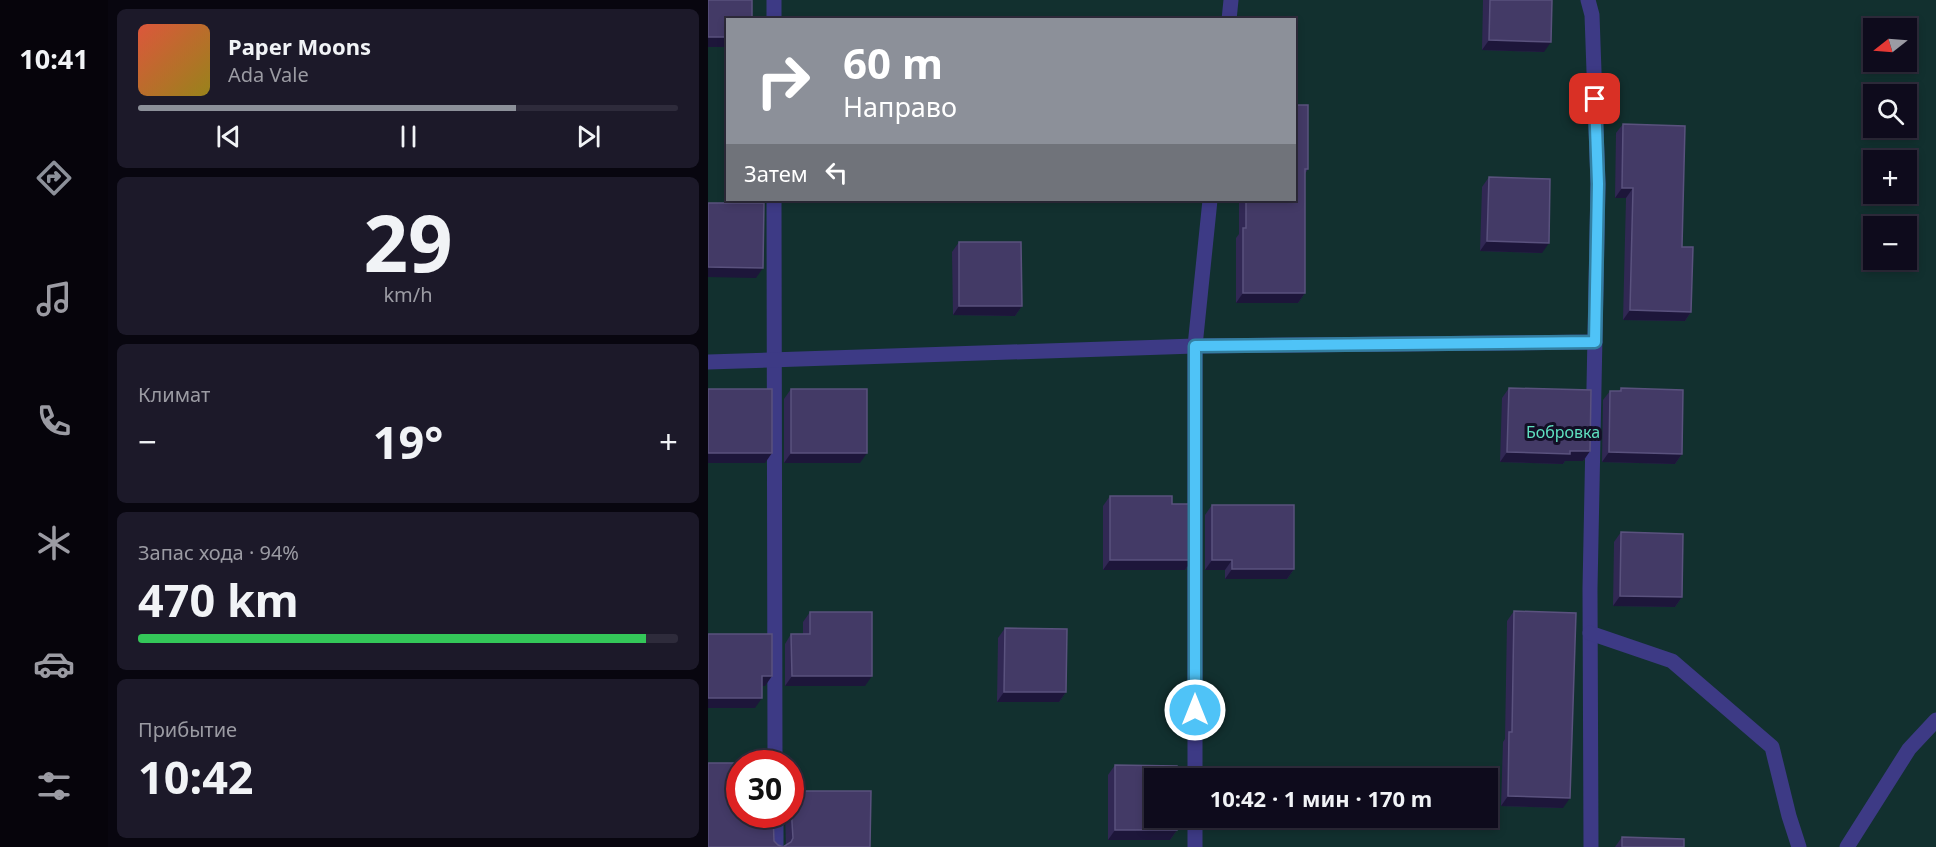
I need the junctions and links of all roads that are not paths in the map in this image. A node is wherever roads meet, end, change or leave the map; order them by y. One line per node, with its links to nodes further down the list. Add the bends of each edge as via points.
1 (774, 0): 4 (street)
2 (1231, 0): 5 (street)
3 (1588, 0): 8 (street, via 1592,15 1598,184)
4 (774, 18)
5 (1229, 18)
6 (774, 201): 10 (street)
7 (1210, 201): 9 (street)
8 (1595, 342): 9 (street); 12 (street)
9 (1195, 346): 10 (street); 15 (street)
10 (773, 361): 11 (street); 14 (street)
11 (708, 362)
12 (1590, 633): 20 (street); 21 (street, via 1672,661 1772,747)
13 (1936, 720): 22 (street, via 1909,749)
14 (775, 750)
15 (1195, 768)
16 (776, 828): 18 (street)
17 (1195, 828): 19 (street)
18 (776, 847)
19 (1195, 847)
20 (1590, 847)
21 (1799, 847)
22 (1846, 847)

